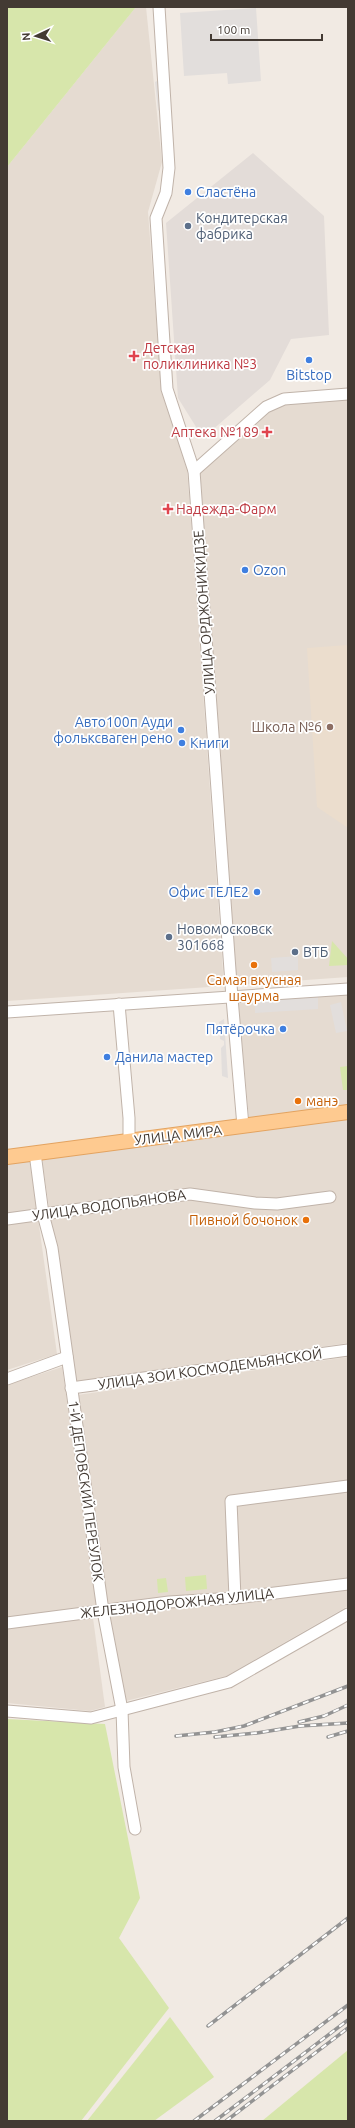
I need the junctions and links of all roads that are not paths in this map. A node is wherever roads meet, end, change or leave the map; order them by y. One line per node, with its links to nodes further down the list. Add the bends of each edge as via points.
1 (160, 7): 3 (street, УЛИЦА ОРДЖОНИКИДЗЕ, via 169,168 166,193 156,218 167,389)
2 (348, 394): 3 (street, via 284,399 266,407)
3 (194, 471): 5 (street, УЛИЦА ОРДЖОНИКИДЗЕ)
4 (348, 989): 5 (street)
5 (232, 998): 6 (street); 9 (street, УЛИЦА ОРДЖОНИКИДЗЕ)
6 (119, 1004): 7 (street); 10 (street)
7 (7, 1012)
8 (348, 1112): 9 (main road, УЛИЦА МИРА)
9 (244, 1126): 10 (main road, УЛИЦА МИРА)
10 (129, 1141): 11 (main road, УЛИЦА МИРА)
11 (35, 1153): 12 (main road, УЛИЦА МИРА); 14 (street, 1-Й ДЕПОВСКИЙ ПЕРЕУЛОК)
12 (7, 1157)
13 (330, 1197): 14 (street, УЛИЦА ВОДОПЬЯНОВА, via 277,1204 190,1194)
14 (43, 1214): 15 (street, УЛИЦА ВОДОПЬЯНОВА); 17 (street, 1-Й ДЕПОВСКИЙ ПЕРЕУЛОК, via 52,1248)
15 (7, 1219)
16 (348, 1350): 19 (street, УЛИЦА ЗОИ КОСМОДЕМЬЯНСКОЙ)
17 (66, 1357): 18 (street); 19 (street, 1-Й ДЕПОВСКИЙ ПЕРЕУЛОК)
18 (7, 1379)
19 (71, 1388): 23 (street, 1-Й ДЕПОВСКИЙ ПЕРЕУЛОК)
20 (348, 1486): 22 (street, via 231,1501)
21 (348, 1584): 22 (street, ЖЕЛЕЗНОДОРОЖНАЯ УЛИЦА)
22 (235, 1598): 23 (street, ЖЕЛЕЗНОДОРОЖНАЯ УЛИЦА, via 169,1602)
23 (103, 1611): 25 (street, ЖЕЛЕЗНОДОРОЖНАЯ УЛИЦА); 26 (street, 1-Й ДЕПОВСКИЙ ПЕРЕУЛОК)
24 (348, 1614): 26 (street, via 229,1682)
25 (7, 1623)
26 (122, 1710): 27 (street, via 91,1718); 28 (street, 1-Й ДЕПОВСКИЙ ПЕРЕУЛОК, via 124,1767)
27 (7, 1711)
28 (135, 1829)

